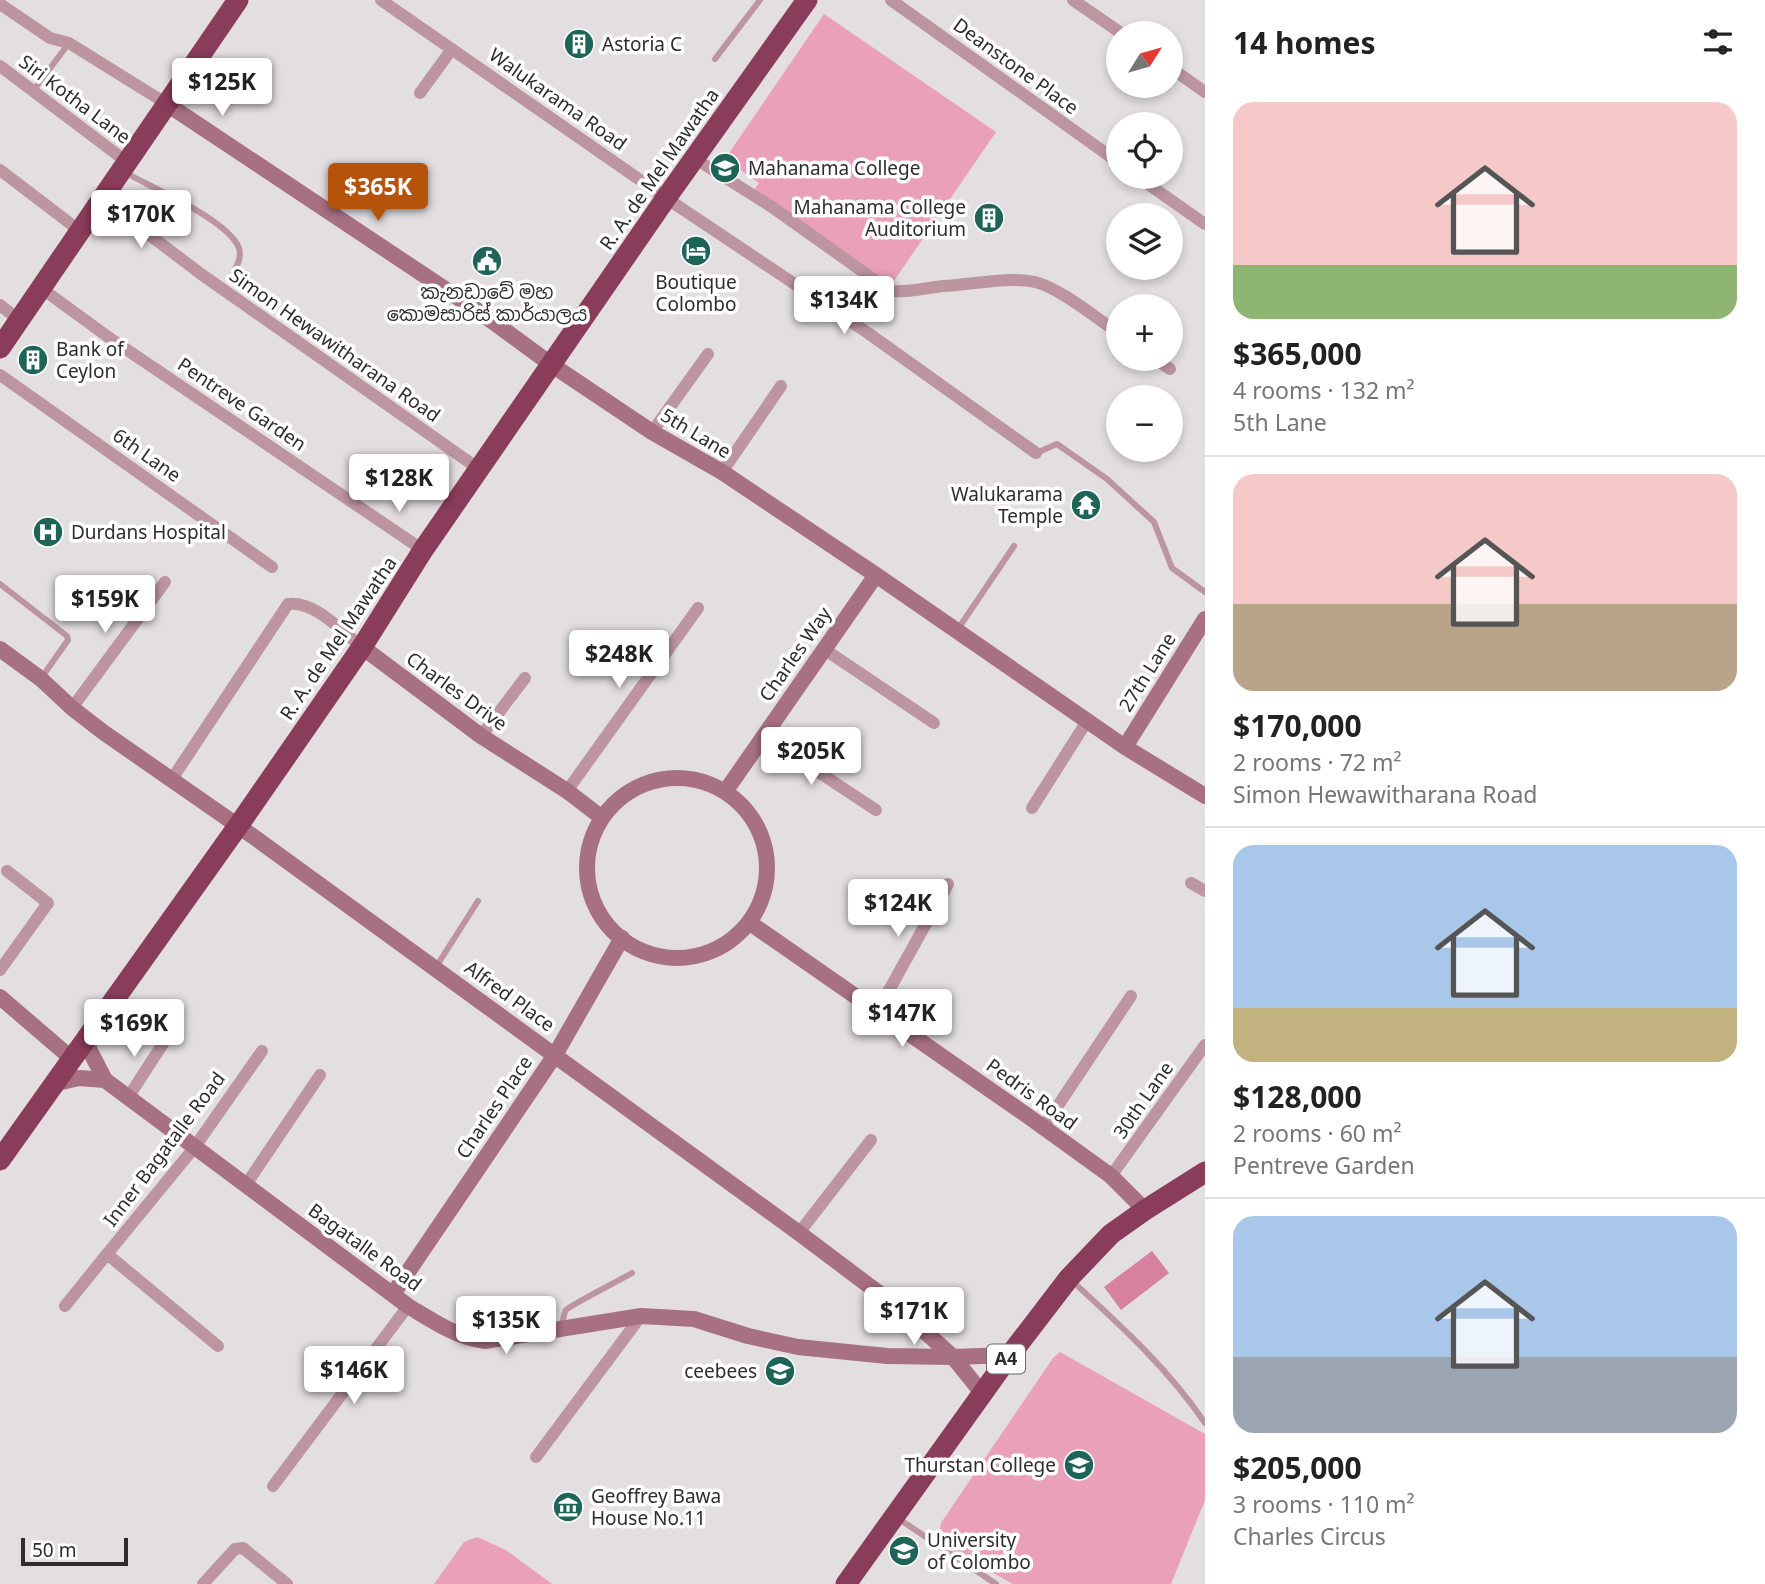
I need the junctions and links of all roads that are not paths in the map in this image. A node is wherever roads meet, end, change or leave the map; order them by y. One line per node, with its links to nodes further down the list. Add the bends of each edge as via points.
1 (238, 0): 17 (highway)
2 (381, 0): 10 (street, Walukarama Road)
3 (760, 0): 11 (lane)
4 (807, 0): 19 (highway, R. A. de Mel Mawatha)
5 (891, 0): 18 (street, Deanstone Place)
6 (1073, 0): 8 (street)
7 (0, 4): 9 (street, via 50,38)
8 (1106, 23)
9 (69, 43): 14 (lane); 17 (street)
10 (452, 49): 16 (street); 23 (street, Walukarama Road)
11 (715, 59)
12 (0, 66): 14 (street, Siri Kotha Lane)
13 (1183, 76): 15 (street)
14 (33, 91): 20 (street, Siri Kotha Lane)
15 (1205, 92)
16 (420, 93)
17 (167, 104): 20 (highway); 34 (street, 5th Lane)
18 (1106, 153)
19 (694, 158): 23 (highway, R. A. de Mel Mawatha); 31 (street, via 890,291 1036,282)
20 (124, 166): 24 (highway); 27 (lane, via 228,233 239,249 240,261)
21 (0, 170): 26 (street)
22 (1155, 189): 25 (street)
23 (666, 198): 34 (highway, R. A. de Mel Mawatha); 38 (street, Walukarama Road, via 869,333)
24 (102, 199): 26 (highway); 39 (street, Simon Hewawitharana Road)
25 (1205, 224)
26 (80, 231): 28 (highway)
27 (233, 273)
28 (41, 288): 30 (highway); 42 (street, Pentreve Garden)
29 (0, 305): 30 (street)
30 (19, 320): 32 (highway)
31 (1106, 324)
32 (0, 348)
33 (708, 354): 37 (street)
34 (552, 365): 37 (street, 5th Lane); 39 (highway, R. A. de Mel Mawatha)
35 (0, 375): 43 (street, 6th Lane)
36 (781, 386): 40 (street)
37 (652, 432): 40 (street, 5th Lane)
38 (1036, 453): 47 (lane, Walukarama Road, via 1057,444 1107,479 1154,522 1172,568)
39 (479, 469): 42 (highway, R. A. de Mel Mawatha)
40 (722, 472): 44 (street, 5th Lane)
41 (1014, 546): 50 (lane)
42 (424, 550): 51 (highway, R. A. de Mel Mawatha)
43 (272, 567)
44 (876, 575): 50 (street, 5th Lane); 53 (street, Charles Way)
45 (165, 582): 56 (street)
46 (0, 584): 55 (lane, via 67,636)
47 (1205, 592)
48 (698, 608): 63 (street)
49 (1205, 619): 61 (street, 27th Lane)
50 (957, 631): 57 (street, 5th Lane)
51 (362, 647): 59 (street, Charles Drive); 62 (street, Charles Drive, via 311,607 288,604); 69 (highway, R. A. de Mel Mawatha)
52 (0, 649): 55 (street, Alfred Place)
53 (824, 649): 58 (street); 60 (street, Charles Way)
54 (525, 678): 59 (street)
55 (41, 679): 56 (street, Alfred Place)
56 (72, 708): 62 (street, Alfred Place)
57 (1087, 721): 61 (street, 5th Lane); 66 (street)
58 (934, 723)
59 (481, 736): 63 (street, Charles Drive)
60 (764, 736): 64 (street, Charles Way); 67 (street)
61 (1125, 747): 65 (street, 5th Lane)
62 (172, 779): 69 (street, Alfred Place)
63 (567, 791): 68 (street, Charles Drive)
64 (725, 792): 68 (street, via 700,780 672,777 645,783 621,797); 75 (street, via 748,811 762,837 768,867 764,896)
65 (1205, 796)
66 (1032, 808)
67 (876, 810)
68 (601, 817): 76 (street, via 589,845 587,875 594,904)
69 (238, 826): 77 (street, Alfred Place); 82 (highway, R. A. de Mel Mawatha)
70 (7, 871): 78 (street, via 48,902)
71 (1191, 883): 73 (street)
72 (948, 884): 81 (street)
73 (1205, 891)
74 (478, 901): 77 (lane)
75 (750, 923): 76 (street, via 732,941 710,953 684,959 659,957); 81 (street, Pedris Road)
76 (622, 938): 86 (street, Charles Place)
77 (435, 968): 86 (street, Alfred Place)
78 (0, 970)
79 (1131, 996): 92 (street)
80 (0, 998): 87 (street)
81 (878, 1010): 92 (street, Pedris Road)
82 (86, 1037): 87 (highway, R. A. de Mel Mawatha); 89 (street, Bagatalle Road)
83 (166, 1038): 91 (street)
84 (1205, 1045): 97 (street, 30th Lane)
85 (262, 1051): 94 (street, Inner Bagatalle Road)
86 (555, 1055): 100 (street, Alfred Place); 104 (street, Charles Place)
87 (71, 1058): 90 (highway, R. A. de Mel Mawatha)
88 (320, 1075): 98 (street)
89 (105, 1080): 90 (street, via 79,1078); 91 (street, Bagatalle Road)
90 (53, 1084): 95 (highway, R. A. de Mel Mawatha)
91 (129, 1096): 94 (street, Bagatalle Road)
92 (1043, 1128): 97 (street, Pedris Road)
93 (871, 1140): 100 (street)
94 (194, 1148): 98 (street, Bagatalle Road); 101 (street, Inner Bagatalle Road)
95 (0, 1160)
96 (1205, 1172): 99 (highway, A4)
97 (1111, 1177): 99 (street, Pedris Road)
98 (245, 1186): 104 (street, Bagatalle Road)
99 (1145, 1210): 103 (highway, A4, via 1111,1234)
100 (799, 1233): 111 (street, Alfred Place)
101 (107, 1254): 105 (street); 109 (street, Inner Bagatalle Road)
102 (632, 1273): 108 (lane, via 572,1303)
103 (1069, 1278): 110 (highway, A4); 113 (lane, via 1129,1332)
104 (393, 1294): 106 (street, Bagatalle Road)
105 (65, 1306)
106 (408, 1306): 108 (street, Bagatalle Road, via 471,1339); 115 (street)
107 (641, 1316): 108 (street, Bagatalle Road); 111 (street, Bagatalle Road, via 694,1319 798,1346 887,1356); 114 (street)
108 (561, 1329)
109 (218, 1346)
110 (1010, 1355): 111 (street, Bagatalle Road); 112 (highway, A4)
111 (953, 1357): 112 (street, Alfred Place)
112 (982, 1393): 116 (highway, A4)
113 (1205, 1423)
114 (536, 1457)
115 (273, 1486)
116 (894, 1516): 119 (highway, A4); 120 (lane)
117 (203, 1584): 118 (street, via 235,1549 243,1548)
118 (287, 1584)
119 (846, 1584)
120 (996, 1584)

